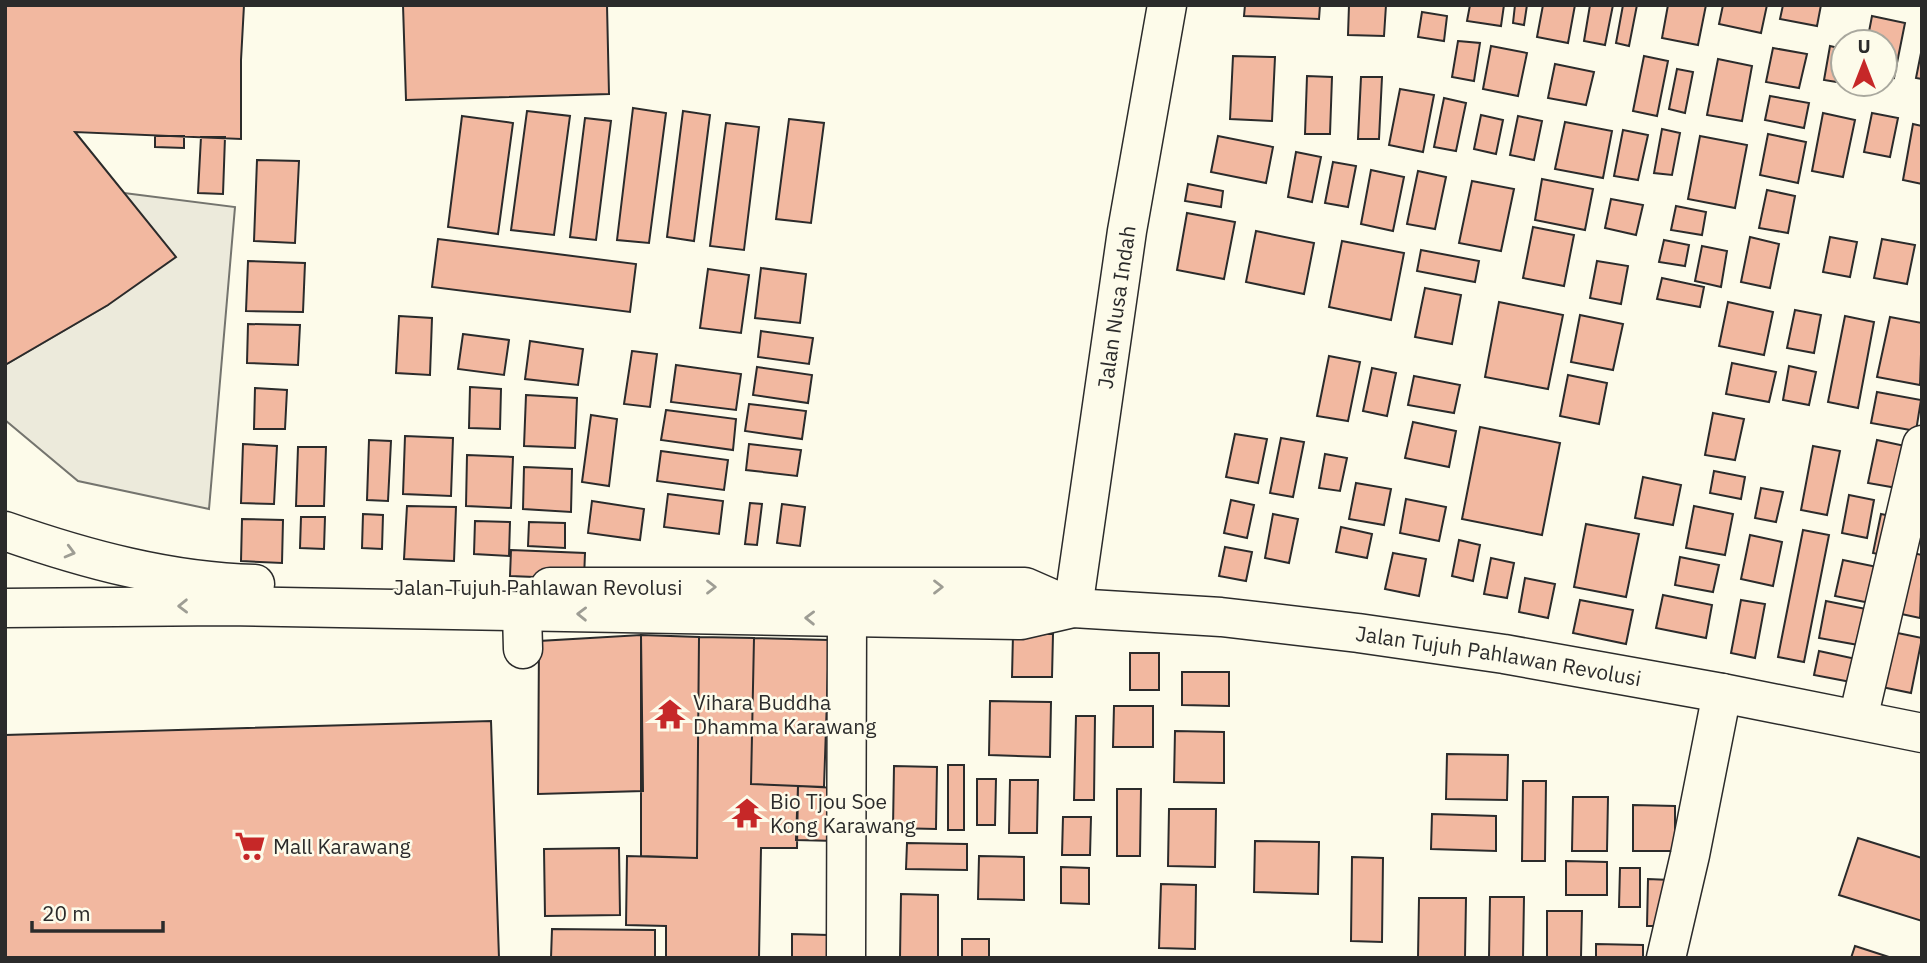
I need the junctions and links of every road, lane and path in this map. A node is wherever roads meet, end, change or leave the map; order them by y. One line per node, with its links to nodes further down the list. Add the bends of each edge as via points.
1 (1167, 5): 5 (main road, Jalan Nusa Indah, via 1128,231)
2 (1922, 445): 8 (main road)
3 (5, 531): 5 (main road, Jalan Tujuh Pahlawan Revolusi, one-way to 5, via 115,564 233,584 1025,587)
4 (5, 608): 6 (main road, Jalan Tujuh Pahlawan Revolusi, one-way to 4, via 523,631 225,606)
5 (1073, 608): 6 (main road, Jalan Tujuh Pahlawan Revolusi, via 1021,620); 7 (main road, Jalan Tujuh Pahlawan Revolusi, via 1221,617 1358,633)
6 (847, 618): 10 (main road)
7 (1722, 693): 8 (main road, Jalan Tujuh Pahlawan Revolusi); 11 (main road)
8 (1858, 719): 9 (main road, Jalan Tujuh Pahlawan Revolusi)
9 (1922, 733)
10 (846, 958)
11 (1667, 958)

